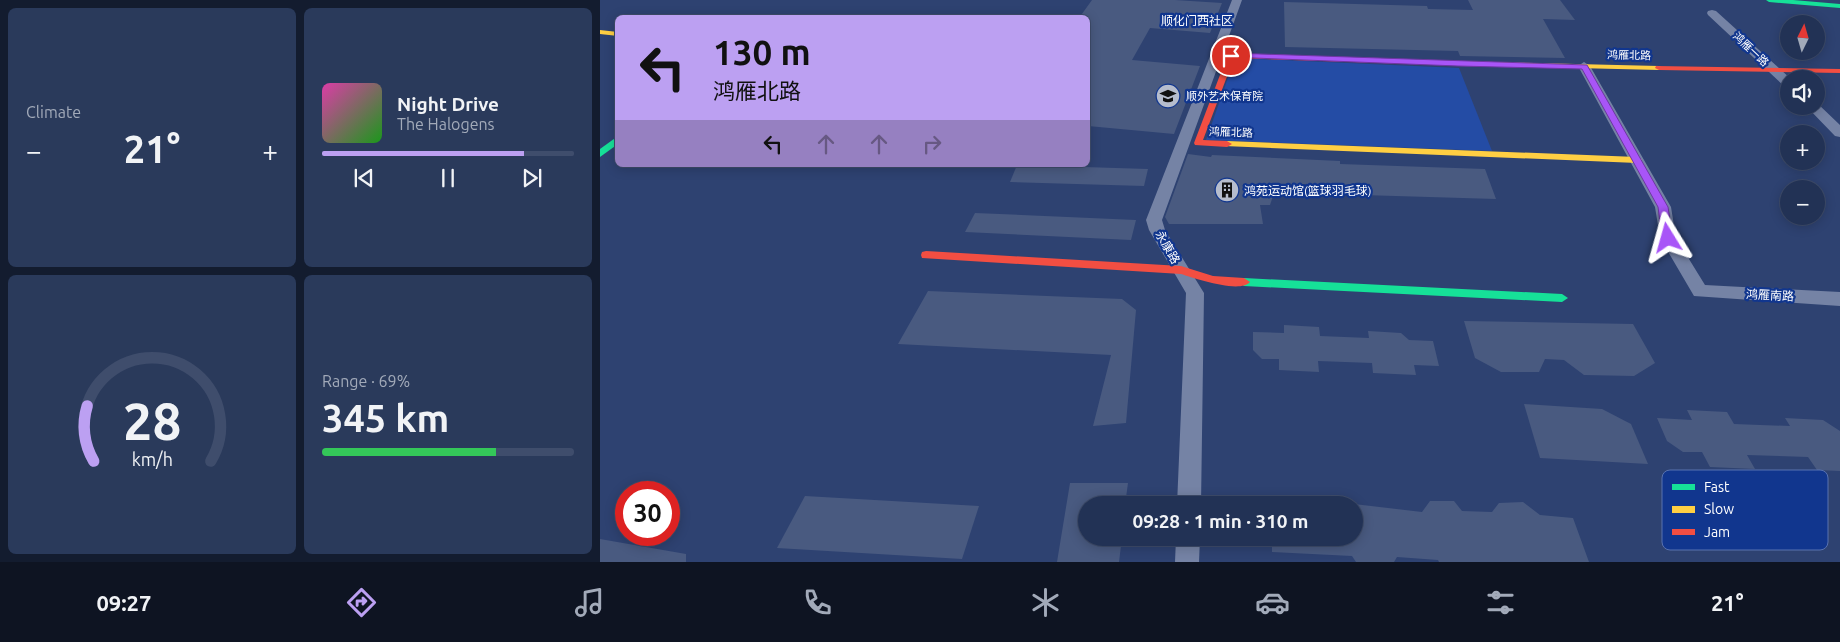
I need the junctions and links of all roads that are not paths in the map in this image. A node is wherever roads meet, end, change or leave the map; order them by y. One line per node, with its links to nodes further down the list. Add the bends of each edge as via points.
1 (1237, 0): 17 (street, 永康路, via 1154,220)
2 (1770, 0): 3 (street)
3 (1840, 6)
4 (1712, 13): 8 (street, 鸿雁一路)
5 (600, 32): 6 (street)
6 (615, 34)
7 (1584, 66): 8 (street, 鸿雁北路); 15 (street); 15 (street, 鸿雁北路, via 1231,56 1198,143)
8 (1773, 70): 9 (street, 鸿雁北路); 10 (street, 鸿雁一路)
9 (1840, 71)
10 (1780, 76)
11 (1821, 115): 12 (street)
12 (1840, 133)
13 (615, 142): 14 (street)
14 (600, 154)
15 (1637, 160): 19 (street, 鸿雁南路, via 1663,207 1668,238 1700,291)
16 (926, 255): 17 (street)
17 (1181, 270): 18 (street, via 1213,280); 20 (street, 永康路, via 1195,293)
18 (1562, 298)
19 (1840, 299)
20 (1189, 496)
21 (1188, 546): 22 (street)
22 (1187, 562)

